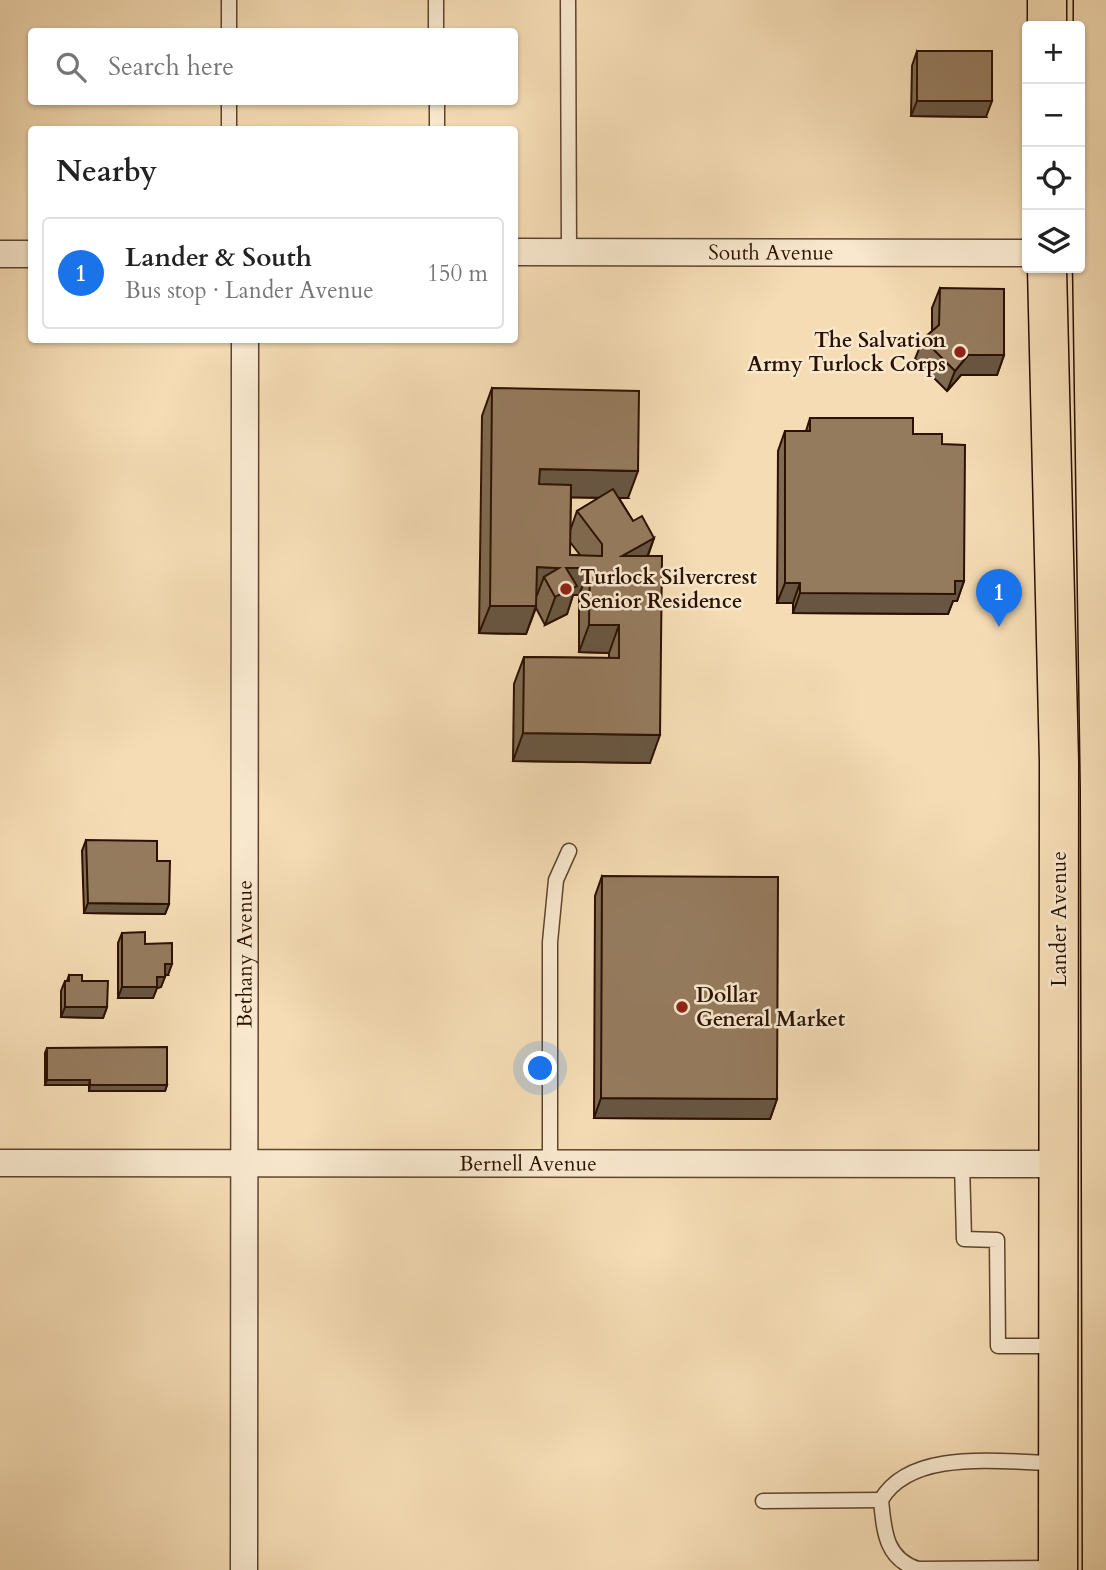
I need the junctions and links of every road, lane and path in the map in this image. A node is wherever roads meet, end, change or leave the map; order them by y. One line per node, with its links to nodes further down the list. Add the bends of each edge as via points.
1 (229, 0): 7 (lane)
2 (436, 0): 8 (lane)
3 (568, 0): 14 (lane)
4 (1046, 0): 6 (main road)
5 (1093, 0): 18 (main road, Lander Avenue)
6 (1046, 21)
7 (229, 28)
8 (436, 28)
9 (229, 105): 11 (lane)
10 (437, 105): 12 (lane)
11 (229, 126)
12 (437, 126)
13 (518, 252): 14 (street, South Avenue)
14 (569, 252): 15 (street, South Avenue)
15 (1022, 253)
16 (0, 254): 17 (street)
17 (28, 254)
18 (1092, 254): 21 (main road, Lander Avenue)
19 (1047, 273): 28 (main road, Lander Avenue, via 1059,762)
20 (245, 343): 25 (street, Bethany Avenue)
21 (1100, 475): 22 (main road, Lander Avenue)
22 (1103, 791): 29 (main road, Lander Avenue)
23 (569, 851): 26 (lane, via 556,880 551,942)
24 (0, 1163): 25 (street, Bernell Avenue)
25 (243, 1163): 26 (street, Bernell Avenue); 35 (street, Bethany Avenue)
26 (550, 1163): 27 (street, Bernell Avenue)
27 (962, 1163): 28 (street, Bernell Avenue); 30 (lane, via 964,1239 998,1240 998,1346)
28 (1057, 1164): 30 (main road, Lander Avenue)
29 (1104, 1204): 36 (main road, Lander Avenue)
30 (1058, 1346): 31 (main road, Lander Avenue)
31 (1058, 1463): 32 (lane, via 931,1465 891,1486); 34 (main road, Lander Avenue)
32 (881, 1500): 33 (lane); 34 (lane, via 889,1547 901,1563 918,1569)
33 (763, 1501)
34 (1058, 1569)
35 (244, 1570)
36 (1102, 1570)

